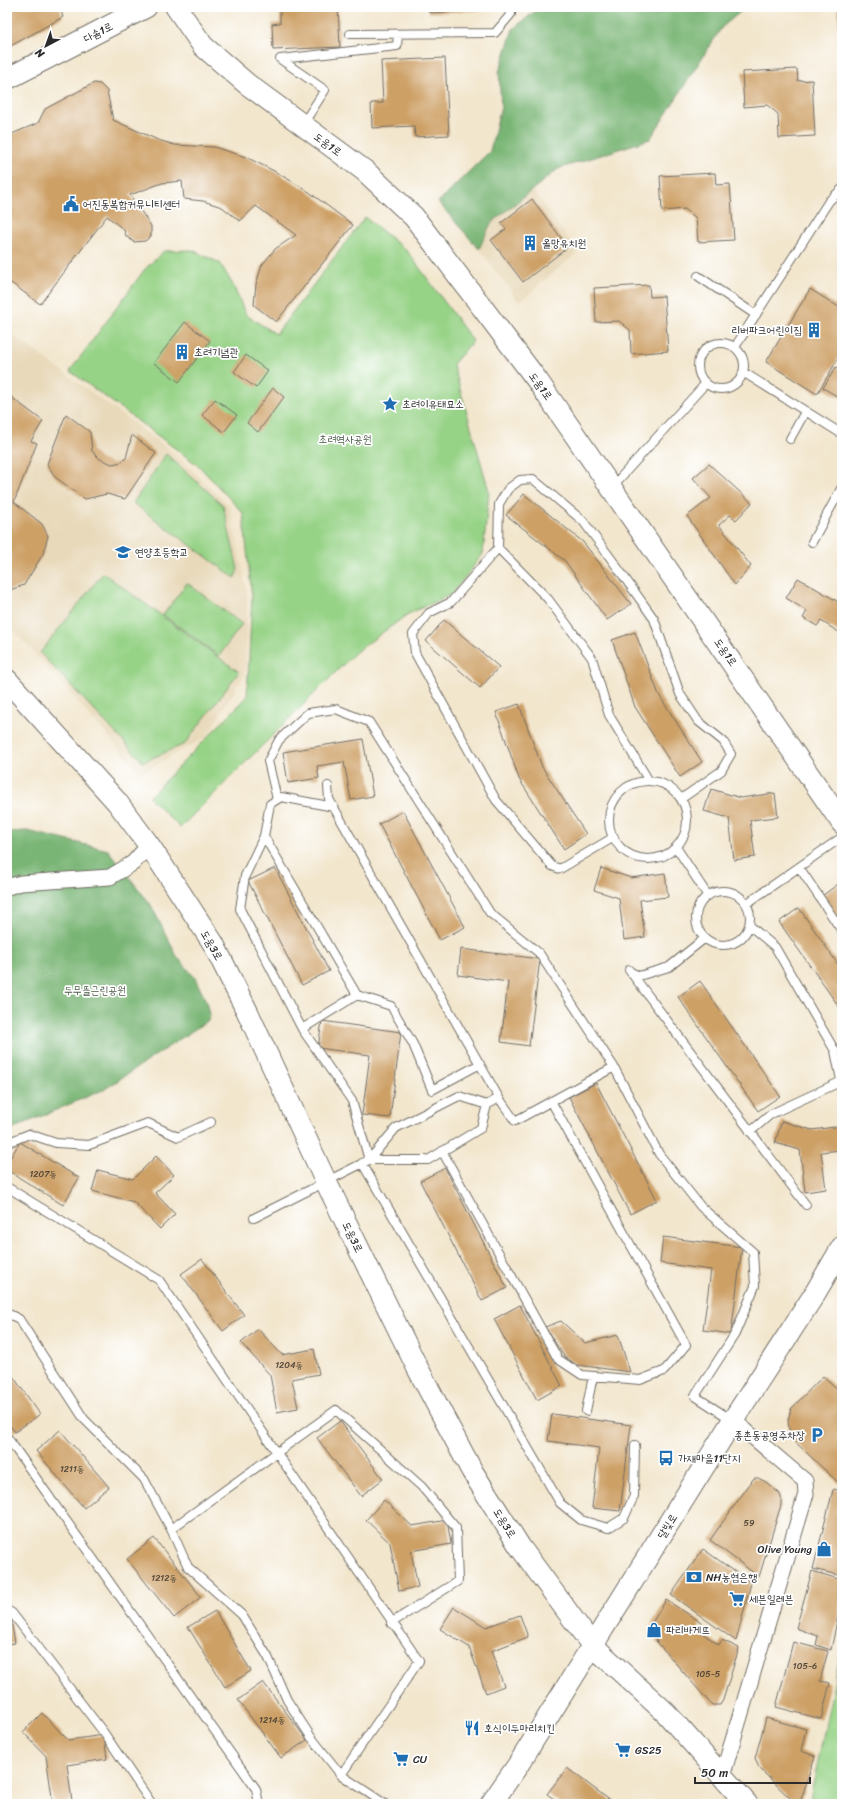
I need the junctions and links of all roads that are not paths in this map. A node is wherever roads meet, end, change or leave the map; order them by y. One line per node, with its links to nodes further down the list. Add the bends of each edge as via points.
1 (146, 7): 6 (street, 다솜1로)
2 (176, 7): 7 (street, 도움1로, via 203,46 247,84)
3 (511, 7): 5 (lane, via 512,14 495,33)
4 (350, 34): 5 (lane)
5 (398, 34): 7 (lane, via 396,46 280,59 325,90)
6 (7, 78)
7 (302, 125): 17 (street, 도움1로, via 365,171 414,217 537,380)
8 (842, 189): 10 (lane, via 829,201)
9 (698, 276): 10 (lane)
10 (756, 315): 11 (lane)
11 (735, 347): 12 (lane, via 743,358); 13 (lane, via 721,342 702,352 698,366)
12 (743, 372): 13 (lane, via 740,379 729,387 715,388); 14 (lane)
13 (706, 383): 17 (lane)
14 (805, 412): 15 (lane); 16 (lane)
15 (842, 434)
16 (790, 439)
17 (612, 487): 27 (street, 도움1로)
18 (842, 487): 19 (lane)
19 (812, 542)
20 (498, 548): 22 (lane, via 548,599 592,658 608,715); 25 (lane, via 499,504 508,489 520,480 533,479 583,521 612,560 654,619 680,694 698,721 724,741 732,754 721,771); 30 (lane, via 451,602 428,613 413,634 415,654 496,800 552,866 560,869)
21 (7, 680): 31 (street, 도움3로, via 117,802)
22 (649, 781): 25 (lane, via 661,783); 30 (lane, via 625,788 616,798 610,809 609,822)
23 (328, 786): 26 (lane, via 329,799)
24 (277, 799): 26 (lane, via 281,797); 28 (lane, via 270,804); 43 (lane, via 268,761 279,740 308,713 336,709 369,722 490,913 539,952)
25 (681, 799): 32 (lane, via 686,811 687,824 683,837)
26 (334, 807): 42 (lane)
27 (842, 823)
28 (264, 836): 40 (lane); 41 (lane, via 245,876 240,909)
29 (842, 837): 33 (lane)
30 (614, 838): 32 (lane, via 628,854 640,858 666,855)
31 (150, 845): 34 (street, via 133,863 110,877 22,883); 53 (street, 도움3로, via 213,943)
32 (676, 847): 35 (lane)
33 (799, 867): 36 (lane); 38 (lane)
34 (7, 887)
35 (708, 896): 36 (lane, via 716,892 729,892); 39 (lane, via 697,909 696,918 697,926)
36 (746, 904): 37 (lane, via 750,912)
37 (749, 925): 39 (lane, via 742,938 734,943 716,944); 44 (lane, via 775,947 835,1051)
38 (842, 931)
39 (705, 938): 49 (lane, via 669,967 639,976 629,970)
40 (357, 995): 41 (lane); 42 (lane, via 391,1006 413,1044 432,1090)
41 (302, 1029): 52 (lane, via 352,1101)
42 (480, 1064): 45 (lane)
43 (614, 1067): 46 (lane); 61 (lane, via 659,1154 701,1207 753,1252 755,1286 735,1334 695,1396)
44 (842, 1083): 49 (lane, via 772,1114)
45 (499, 1098): 46 (lane, via 515,1121); 47 (lane)
46 (551, 1102): 59 (lane, via 686,1345 664,1371 640,1380)
47 (487, 1105): 51 (lane, via 482,1128); 52 (lane, via 459,1096 396,1128)
48 (211, 1122): 50 (lane, via 178,1137 148,1123 89,1145 56,1142 29,1134)
49 (750, 1132): 55 (lane)
50 (7, 1143)
51 (442, 1151): 52 (lane, via 428,1160); 59 (lane, via 558,1359 582,1375)
52 (365, 1162): 53 (lane); 63 (lane, via 560,1503 582,1520 608,1528 624,1518 634,1496)
53 (326, 1182): 56 (lane); 68 (street, 도움3로, via 417,1367 472,1471 520,1547)
54 (7, 1187): 64 (lane, via 159,1280)
55 (806, 1205)
56 (254, 1218)
57 (842, 1247): 61 (street, 달빛로)
58 (7, 1313): 65 (lane, via 19,1319 84,1420 144,1479)
59 (593, 1376): 60 (lane)
60 (586, 1411)
61 (733, 1420): 68 (street, 달빛로); 70 (street, via 805,1481 806,1494)
62 (7, 1437): 72 (lane, via 256,1789)
63 (635, 1445)
64 (277, 1453): 65 (lane); 67 (lane); 67 (lane, via 336,1410 422,1487 456,1528 458,1581)
65 (171, 1529): 69 (lane, via 188,1567 242,1615 268,1658 286,1700)
66 (7, 1610): 71 (lane, via 12,1613 104,1733)
67 (391, 1623): 69 (lane, via 419,1661)
68 (592, 1646): 70 (street, 도움3로, via 666,1713); 74 (street, 달빛로)
69 (341, 1775): 73 (lane)
70 (722, 1777): 75 (street, 도움3로)
71 (152, 1804)
72 (259, 1804)
73 (385, 1804)
74 (491, 1804)
75 (747, 1804)

